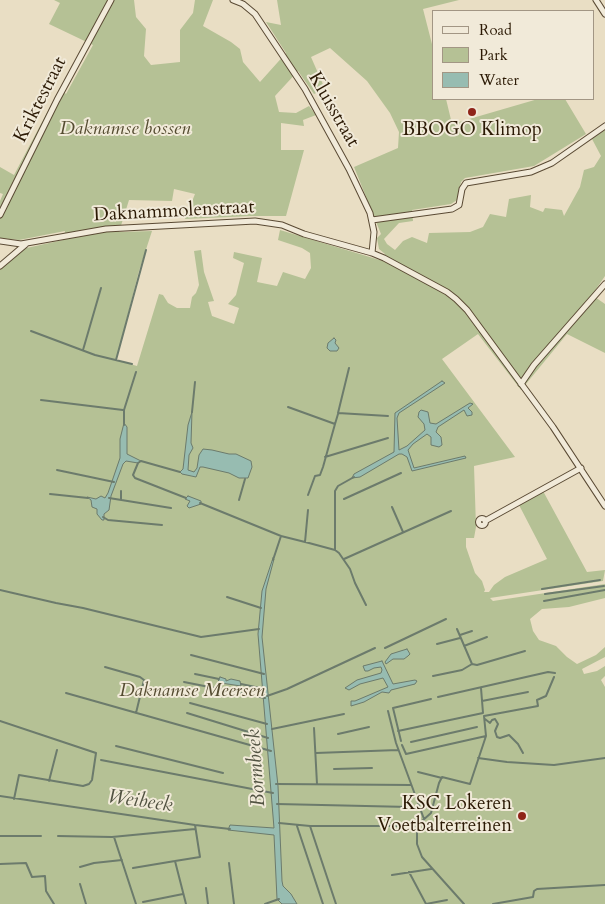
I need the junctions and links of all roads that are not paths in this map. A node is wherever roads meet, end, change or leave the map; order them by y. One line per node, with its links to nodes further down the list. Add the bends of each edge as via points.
1 (112, 0): 6 (street, Kriktestraat, via 57,100)
2 (233, 0): 7 (street, Kluisstraat, via 255,14 305,89 349,169)
3 (596, 0): 4 (street)
4 (605, 14)
5 (605, 126): 7 (street, via 552,163 531,172 466,183 459,205 452,209)
6 (0, 215)
7 (372, 220): 10 (street, Kluisstraat)
8 (0, 241): 9 (street, Daknammolenstraat)
9 (28, 242): 10 (street, Daknammolenstraat, via 106,229 255,221 282,225); 11 (street)
10 (372, 254): 13 (street, Daknammolenstraat, via 456,299)
11 (0, 266)
12 (605, 284): 13 (street)
13 (521, 384): 14 (street, Daknammolenstraat)
14 (580, 468): 15 (street, Daknammolenstraat); 16 (street)
15 (605, 506)
16 (485, 520)

